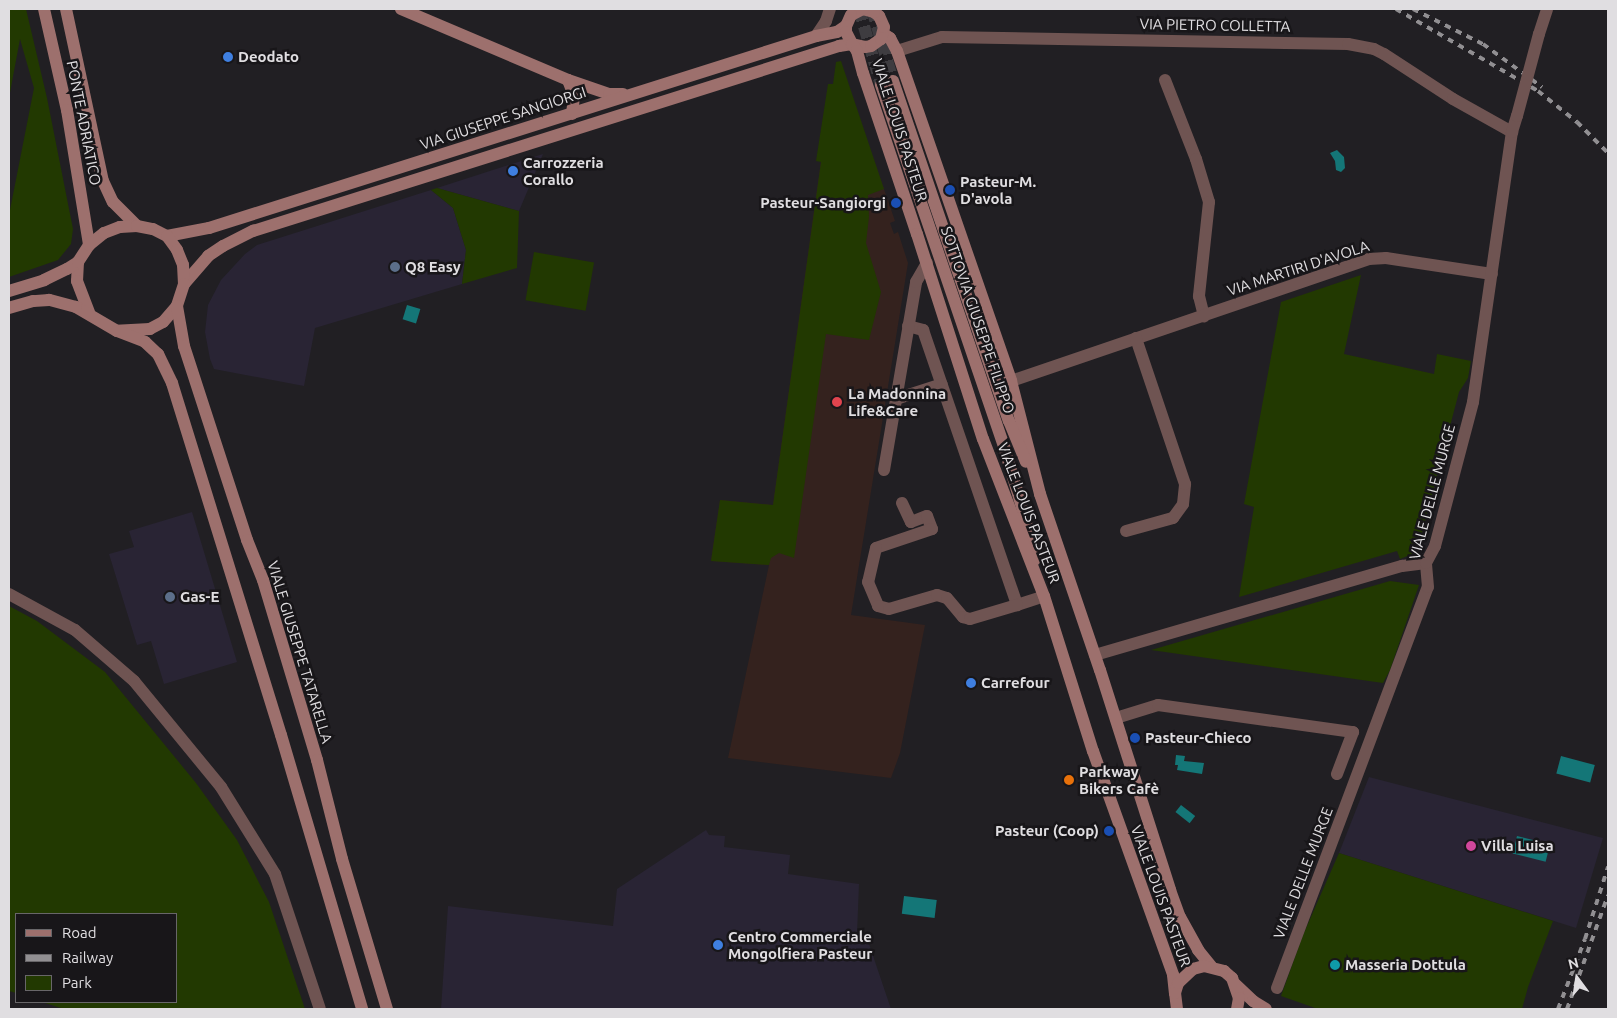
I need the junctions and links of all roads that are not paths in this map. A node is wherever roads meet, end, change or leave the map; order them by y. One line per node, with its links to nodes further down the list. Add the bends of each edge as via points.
1 (44, 9): 19 (main road, PONTE ADRIATICO, via 81,185)
2 (66, 9): 17 (main road, PONTE ADRIATICO, via 103,181 112,202)
3 (401, 9): 12 (main road)
4 (830, 9): 9 (street)
5 (1547, 9): 16 (street, VIALE DELLE MURGE, bridge)
6 (881, 12): 7 (main road, via 863,9); 8 (main road)
7 (847, 18): 9 (main road, VIA GIUSEPPE SANGIORGI, via 837,32); 10 (main road, via 846,32)
8 (883, 33): 10 (main road, via 881,39 871,46); 11 (main road, VIALE LOUIS PASTEUR, via 890,38)
9 (816, 36): 14 (main road, VIA GIUSEPPE SANGIORGI)
10 (852, 44): 21 (main road, VIALE LOUIS PASTEUR); 23 (main road, via 252,231 208,256)
11 (896, 51): 16 (street, VIA PIETRO COLLETTA, via 942,38 1348,44 1374,48); 32 (main road, VIALE LOUIS PASTEUR)
12 (568, 80): 14 (main road, via 609,94); 15 (main road, via 574,96)
13 (1165, 80): 28 (street, via 1209,202 1199,296)
14 (636, 93): 15 (main road, VIA GIUSEPPE SANGIORGI)
15 (572, 114): 18 (main road, VIA GIUSEPPE SANGIORGI, via 209,228)
16 (1512, 132): 22 (street, VIALE DELLE MURGE)
17 (137, 226): 18 (main road); 19 (main road, via 120,227 104,233)
18 (167, 236): 23 (main road, via 183,265)
19 (89, 245): 20 (main road)
20 (78, 262): 24 (main road, via 55,276); 27 (main road, via 77,281)
21 (927, 263): 29 (street, via 916,282); 41 (main road, VIALE LOUIS PASTEUR, via 983,440)
22 (1492, 274): 28 (street, VIA MARTIRI D'AVOLA, via 1386,258 1369,259); 39 (street, VIALE DELLE MURGE, via 1471,412 1434,546)
23 (184, 284): 25 (main road)
24 (9, 292)
25 (177, 306): 30 (main road, via 163,322 150,329); 52 (main road, VIALE GIUSEPPE TATARELLA, via 187,354 317,760 342,859)
26 (9, 308): 27 (main road, via 49,300)
27 (89, 313): 30 (main road)
28 (1204, 316): 31 (street, VIA MARTIRI D'AVOLA)
29 (908, 326): 33 (street, via 923,330); 34 (street)
30 (117, 332): 51 (main road, via 145,342 158,354 172,383)
31 (1136, 338): 32 (street, VIA MARTIRI D'AVOLA); 38 (street, via 1185,484 1183,504 1173,518)
32 (1011, 382): 36 (main road, VIALE LOUIS PASTEUR)
33 (942, 384): 34 (street); 42 (street)
34 (896, 399): 35 (street)
35 (884, 470)
36 (1040, 494): 41 (main road, SOTTOVIA GIUSEPPE FILIPPO, via 1009,421 887,83 1005,450); 43 (main road, VIALE LOUIS PASTEUR)
37 (902, 504): 42 (street, via 911,522 927,516 932,530 876,548 868,582 878,606 889,609 931,595 942,596 963,617 970,619)
38 (1126, 531)
39 (1426, 563): 43 (street, via 1402,566); 48 (street, VIALE DELLE MURGE, via 1428,587)
40 (9, 594): 50 (street, via 75,630 134,681 221,788 275,874)
41 (1044, 596): 42 (street); 49 (main road, VIALE LOUIS PASTEUR, via 1096,760 1173,975)
42 (1017, 605)
43 (1095, 655): 44 (main road, VIALE LOUIS PASTEUR)
44 (1116, 718): 45 (street, via 1158,705 1356,726); 46 (main road, VIALE LOUIS PASTEUR, via 1180,917)
45 (1338, 774)
46 (1211, 966): 47 (main road, via 1224,971); 49 (main road, via 1193,969 1184,975)
47 (1236, 984): 54 (main road); 55 (main road)
48 (1277, 988)
49 (1175, 993): 53 (main road, VIALE LOUIS PASTEUR)
50 (320, 1009)
51 (362, 1009)
52 (387, 1009)
53 (1177, 1009)
54 (1237, 1009)
55 (1266, 1009)

